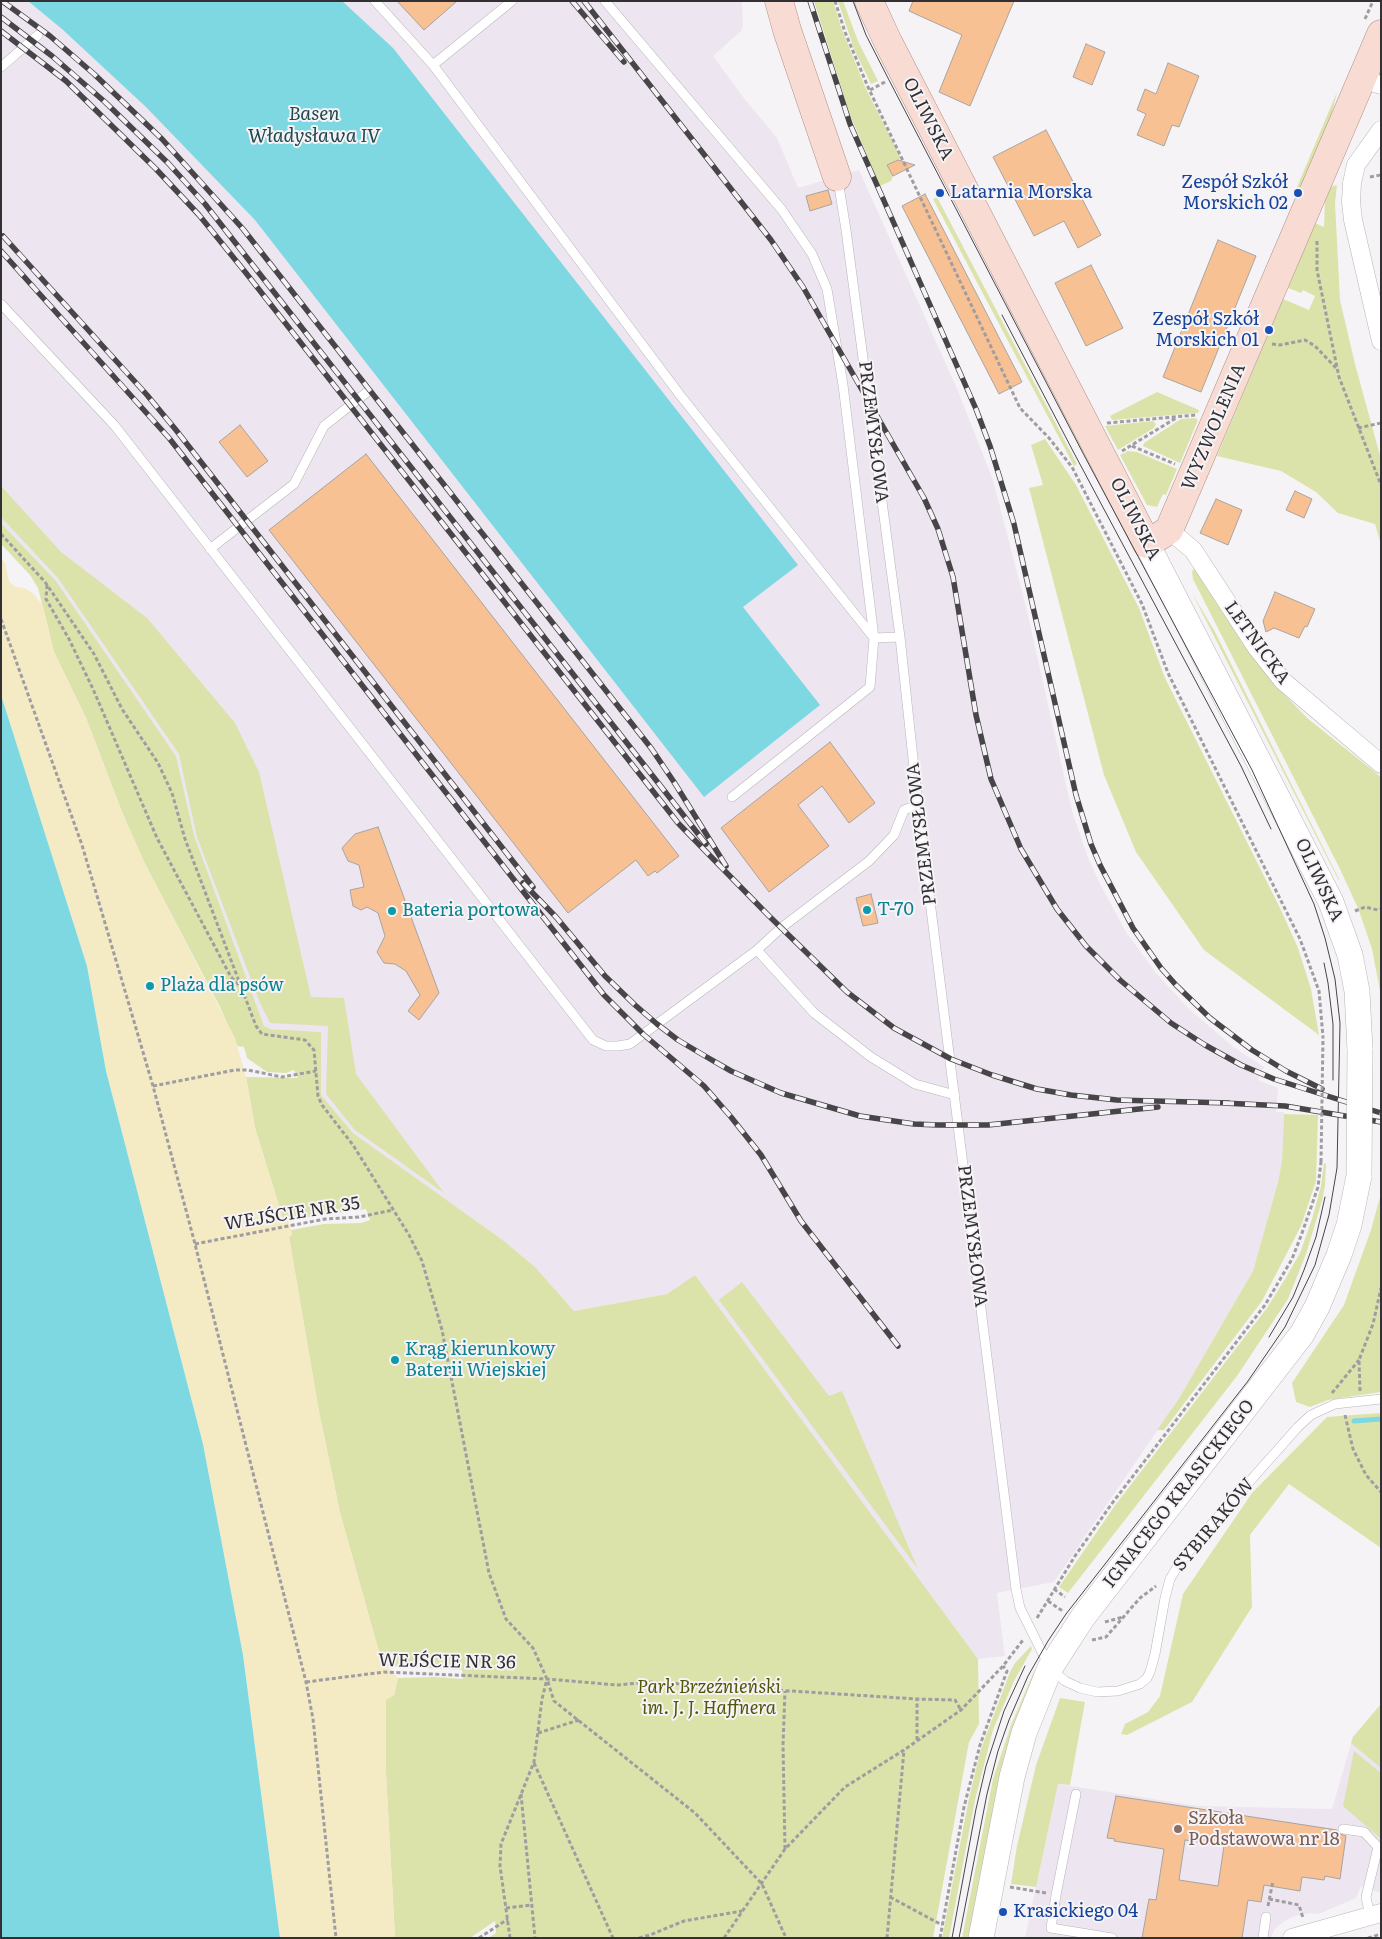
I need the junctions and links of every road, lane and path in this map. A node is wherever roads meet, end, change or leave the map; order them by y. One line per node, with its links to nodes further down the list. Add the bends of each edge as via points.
1 (376, 1): 9 (lane)
2 (512, 1): 9 (lane)
3 (605, 1): 37 (lane, via 782,210 812,254 827,289 843,386)
4 (779, 1): 15 (main road, PRZEMYSŁOWA)
5 (836, 1): 59 (path, bridge, via 843,27 868,87 1020,408 1072,467 1142,604 1168,673 1300,939 1319,991 1323,1037 1321,1162 1318,1187 1292,1259 1265,1305 1113,1502)
6 (869, 1): 32 (main road, OLIWSKA, via 888,42)
7 (1381, 34): 11 (main road, WYZWOLENIA)
8 (38, 35): 10 (lane)
9 (433, 65): 37 (lane, via 680,395)
10 (1, 67)
11 (1371, 82): 32 (main road, WYZWOLENIA)
12 (877, 86): 13 (path)
13 (880, 92)
14 (1381, 130): 18 (street, via 1356,166 1351,202)
15 (837, 176): 36 (lane, PRZEMYSŁOWA)
16 (1318, 236): 20 (path, via 1317,270)
17 (1, 304): 33 (lane, via 115,426)
18 (1381, 342)
19 (1269, 343): 20 (path, via 1280,345 1305,340)
20 (1337, 369): 26 (path)
21 (366, 393): 33 (lane, via 324,426 294,484)
22 (1197, 415): 23 (path)
23 (1178, 417): 24 (path); 27 (path)
24 (1101, 423)
25 (1381, 423): 26 (path)
26 (1358, 428): 30 (path)
27 (1131, 446): 28 (path); 29 (path)
28 (1117, 454)
29 (1184, 468)
30 (1381, 485)
31 (1, 534): 34 (path)
32 (1158, 537): 38 (street, LETNICKA, via 1193,550 1257,648 1283,681); 45 (street, OLIWSKA, via 1331,902 1352,964)
33 (210, 548): 43 (lane, via 594,1040 606,1046 630,1044)
34 (47, 585): 44 (path, via 99,664 122,709 166,778 185,838); 44 (path, via 46,599 93,689 156,838 231,977)
35 (1, 620): 47 (path, via 82,845)
36 (900, 637): 37 (lane); 40 (lane, PRZEMYSŁOWA)
37 (874, 638): 39 (lane, via 870,687)
38 (1381, 764)
39 (732, 796)
40 (918, 805): 43 (lane, via 904,810 894,835 869,861); 48 (lane, PRZEMYSŁOWA)
41 (1381, 909): 42 (path, via 1365,907)
42 (1354, 912)
43 (757, 950): 48 (lane, via 814,1013 871,1057 915,1084)
44 (242, 988): 46 (path, via 262,1034 305,1040 314,1050)
45 (1360, 1050): 68 (street, IGNACEGO KRASICKIEGO, bridge, via 1359,1176 1340,1255 1317,1307 1302,1334 1083,1617)
46 (316, 1071): 47 (path, via 282,1076 235,1070); 49 (path, via 322,1105 353,1145)
47 (153, 1086): 50 (path)
48 (955, 1095): 65 (lane, PRZEMYSŁOWA, via 1016,1589 1020,1608)
49 (394, 1210): 50 (path, WEJŚCIE NR 35, via 325,1219); 69 (path, via 422,1261 442,1330 487,1564 498,1600 506,1619 533,1648)
50 (195, 1244): 70 (path)
51 (1381, 1288): 52 (path, via 1373,1324)
52 (1359, 1360): 54 (path, via 1360,1390); 56 (path)
53 (1381, 1399): 54 (lane, SYBIRAKÓW)
54 (1364, 1401): 55 (lane, SYBIRAKÓW)
55 (1344, 1403): 56 (lane, SYBIRAKÓW); 57 (path, via 1353,1449 1366,1475)
56 (1322, 1409): 58 (lane, SYBIRAKÓW, via 1298,1427 1214,1520)
57 (1381, 1492)
58 (1170, 1579): 63 (path, via 1140,1598); 68 (lane, SYBIRAKÓW, via 1147,1678 1130,1688 1106,1693 1080,1688)
59 (1054, 1589): 60 (path); 61 (path)
60 (1065, 1597)
61 (1048, 1601): 62 (path); 65 (path)
62 (1058, 1608)
63 (1123, 1617): 64 (path); 66 (path, via 1106,1637 1090,1641)
64 (1101, 1623)
65 (1030, 1629): 67 (path); 68 (lane, PRZEMYSŁOWA)
66 (1094, 1634)
67 (1003, 1666): 73 (path); 96 (path, via 1007,1671 980,1745 964,1807)
68 (1050, 1668): 109 (street, IGNACEGO KRASICKIEGO, via 1024,1733 1012,1777)
69 (547, 1679): 70 (path, WEJŚCIE NR 36, via 384,1672); 71 (path, WEJŚCIE NR 36); 74 (path, via 554,1701); 75 (path)
70 (306, 1682): 99 (path, via 313,1720)
71 (785, 1691): 72 (path, WEJŚCIE NR 36); 82 (path)
72 (917, 1699): 73 (path, WEJŚCIE NR 36, via 955,1700); 76 (path)
73 (961, 1710): 76 (path)
74 (579, 1720): 75 (path); 84 (path, via 695,1813)
75 (538, 1733): 78 (path)
76 (917, 1741): 77 (path)
77 (904, 1750): 82 (path, via 845,1787); 87 (path)
78 (534, 1762): 79 (path); 103 (path)
79 (521, 1794): 89 (path); 90 (path, via 501,1844 500,1866)
80 (1076, 1794): 86 (lane)
81 (1344, 1828): 92 (lane, via 1364,1832 1378,1847 1366,1897)
82 (785, 1849): 84 (path)
83 (1273, 1881): 88 (path)
84 (762, 1884): 91 (path); 106 (path)
85 (1007, 1886): 86 (path)
86 (1056, 1894): 110 (lane, via 1051,1928)
87 (890, 1896): 96 (path); 107 (path)
88 (1269, 1899): 93 (path); 95 (path, via 1299,1904)
89 (532, 1905): 90 (path); 102 (path)
90 (506, 1908): 94 (path)
91 (743, 1911): 98 (path, via 684,1922); 105 (path)
92 (1375, 1914): 112 (street)
93 (1266, 1917): 111 (lane)
94 (508, 1919): 100 (path); 101 (path)
95 (1304, 1921)
96 (942, 1925): 108 (path)
97 (1381, 1934): 113 (path)
98 (650, 1937): 104 (path)
99 (336, 1938)
100 (479, 1938)
101 (510, 1938)
102 (535, 1938)
103 (613, 1938)
104 (639, 1938)
105 (724, 1938)
106 (786, 1938)
107 (887, 1938)
108 (940, 1938)
109 (981, 1938)
110 (1112, 1938)
111 (1263, 1938)
112 (1292, 1938)
113 (1368, 1938)

